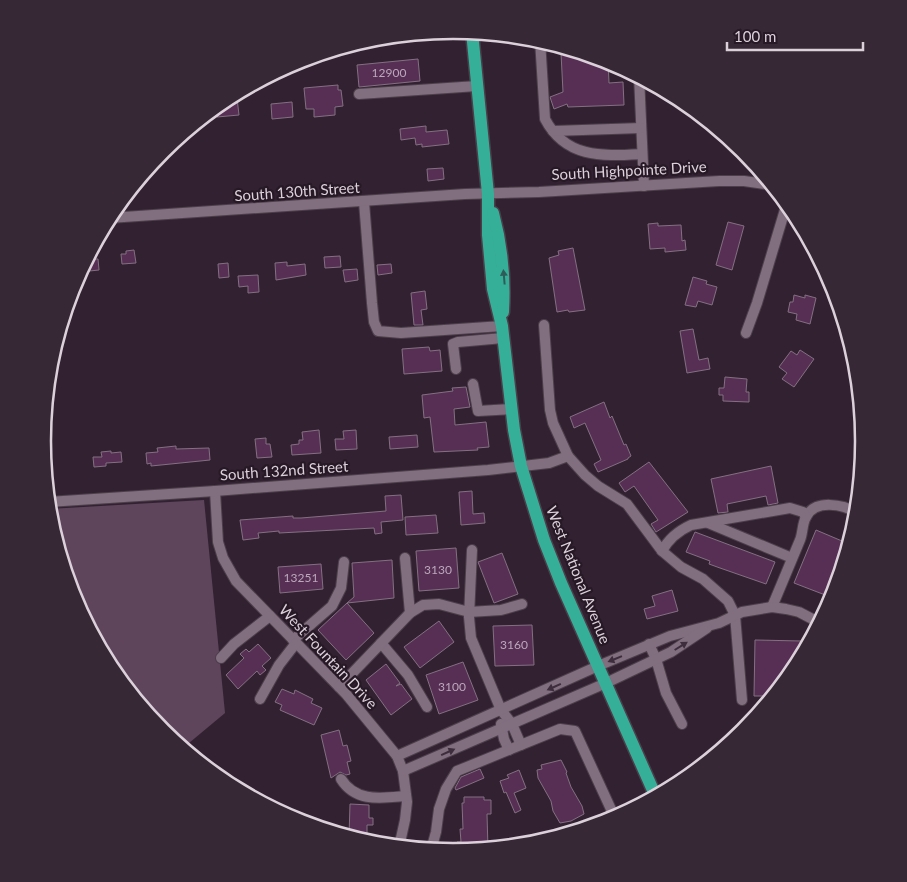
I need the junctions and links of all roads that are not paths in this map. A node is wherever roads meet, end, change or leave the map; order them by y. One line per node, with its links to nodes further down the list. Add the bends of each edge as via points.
1 (473, 40): 4 (main road, West National Avenue)
2 (541, 48): 7 (street, via 545,119)
3 (639, 85): 6 (street)
4 (477, 86): 5 (street); 11 (main road, West National Avenue)
5 (359, 94)
6 (641, 128): 7 (street); 8 (street)
7 (553, 130): 8 (street, via 570,146 583,152 596,155)
8 (642, 154): 10 (street)
9 (762, 184): 10 (street, South Highpointe Drive, via 727,181)
10 (644, 186): 11 (street, South Highpointe Drive)
11 (488, 194): 12 (street, South 130th Street); 16 (main road, West National Avenue, via 499,235 505,288)
12 (364, 202): 14 (street, South 130th Street); 16 (street, via 374,322 378,331)
13 (784, 212): 17 (street)
14 (119, 217)
15 (544, 325): 21 (street, via 550,410)
16 (502, 332): 18 (street, via 453,344); 20 (main road, West National Avenue)
17 (746, 333)
18 (456, 369)
19 (474, 384): 20 (street, via 478,411)
20 (512, 409): 22 (main road, West National Avenue)
21 (568, 456): 22 (street, South 132nd Street, via 549,463); 29 (street, via 598,486 627,504)
22 (521, 466): 23 (street, South 132nd Street); 46 (main road, West National Avenue, via 560,582)
23 (215, 491): 24 (street, South 132nd Street); 37 (street, West Fountain Drive, via 222,558 236,581)
24 (56, 501)
25 (850, 508): 26 (street, via 818,506)
26 (806, 517): 27 (street, via 803,512 790,508); 31 (street)
27 (707, 522): 29 (street, via 680,530); 31 (street)
28 (472, 550): 35 (street)
29 (662, 551): 38 (street, via 728,601)
30 (405, 558): 36 (street)
31 (792, 558): 34 (street)
32 (344, 562): 41 (street, via 341,588 332,606)
33 (522, 604): 35 (street, via 501,610)
34 (772, 607): 38 (street); 39 (street, via 799,612)
35 (469, 612): 36 (street, via 439,604 423,605); 52 (street, via 471,638)
36 (410, 613): 42 (street)
37 (270, 616): 41 (street, West Fountain Drive); 44 (street)
38 (735, 616): 40 (street); 50 (street)
39 (814, 620)
40 (710, 626): 43 (street, via 684,631); 45 (street, one-way to 40)
41 (294, 641): 48 (street, West Fountain Drive); 49 (street)
42 (381, 643): 48 (street); 51 (street, via 408,675)
43 (649, 644): 45 (street); 46 (street, one-way to 46)
44 (221, 658)
45 (656, 659): 47 (street); 54 (street, via 666,693)
46 (598, 666): 47 (main road, West National Avenue); 52 (street, one-way to 52)
47 (606, 683): 53 (street); 61 (main road, West National Avenue)
48 (339, 687): 58 (street, West Fountain Drive)
49 (260, 700)
50 (742, 700)
51 (427, 707)
52 (501, 710): 53 (street); 55 (street); 58 (street)
53 (512, 724): 55 (street); 56 (street)
54 (682, 724)
55 (502, 728): 57 (street); 59 (street, one-way to 55)
56 (521, 745): 57 (street); 63 (street, via 560,729 575,731)
57 (510, 750): 65 (street, via 457,771 441,802)
58 (397, 756): 59 (street, West Fountain Drive)
59 (403, 771): 62 (street, West Fountain Drive)
60 (341, 780): 62 (street, via 360,796)
61 (653, 790)
62 (406, 796): 64 (street, West Fountain Drive, via 406,820)
63 (612, 811)
64 (401, 840)
65 (433, 842)

